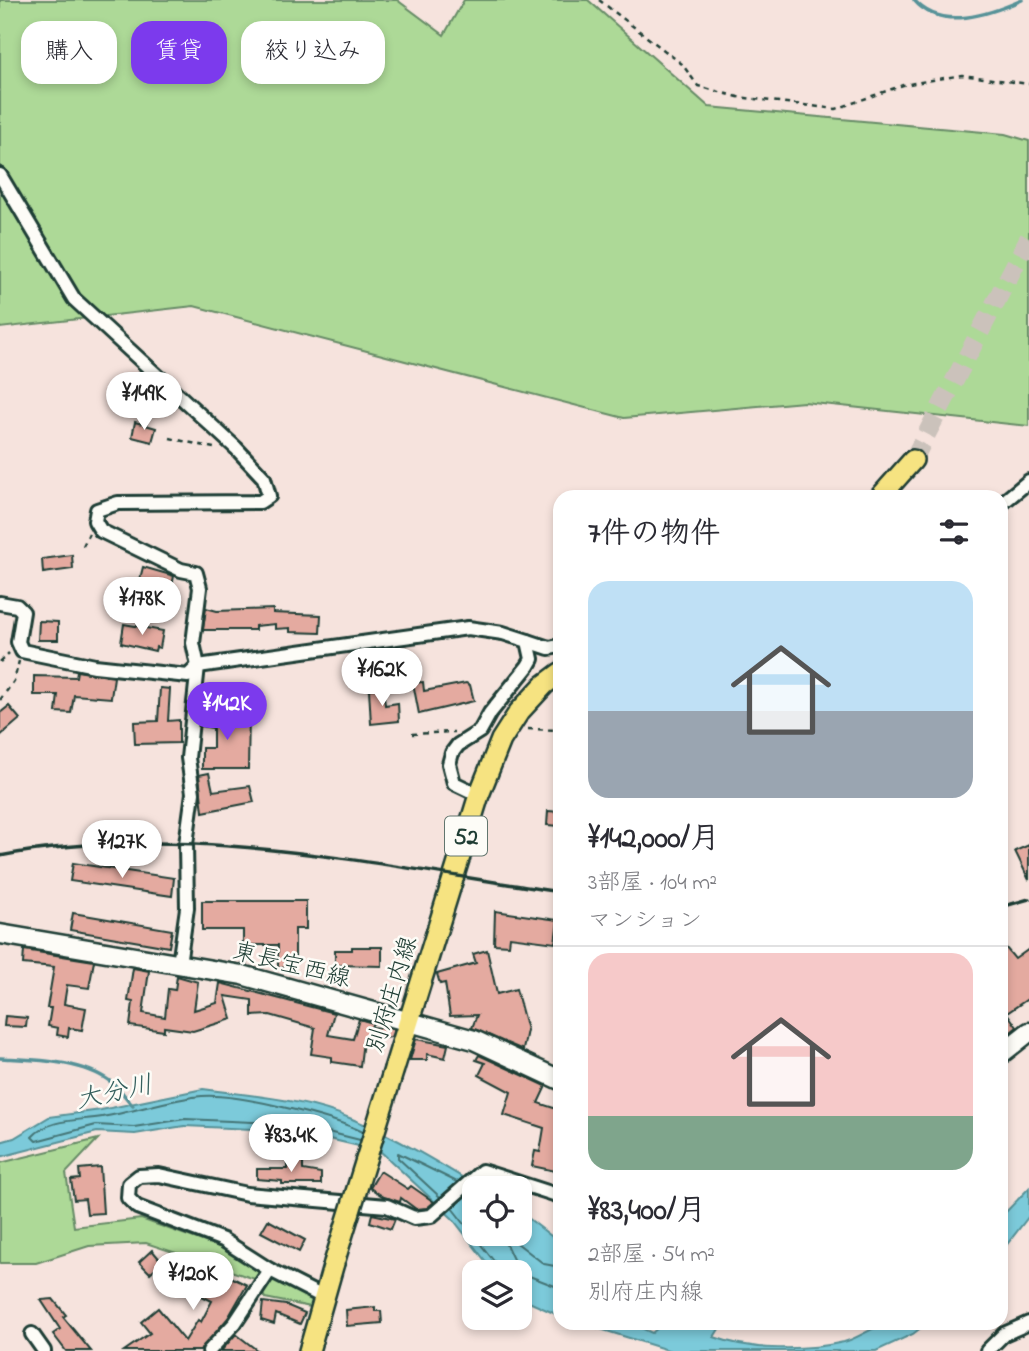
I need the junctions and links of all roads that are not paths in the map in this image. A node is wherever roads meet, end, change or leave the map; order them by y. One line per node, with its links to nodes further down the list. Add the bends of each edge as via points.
1 (0, 175): 9 (street, via 74,299 264,478 269,496 260,502 118,503 97,510 95,521 101,531 181,570 197,573 200,588 194,643)
2 (913, 460): 4 (main road)
3 (1029, 481): 5 (street)
4 (886, 490)
5 (1008, 498)
6 (0, 603): 9 (street, via 23,612 19,648 95,666 188,676)
7 (528, 642): 8 (street); 9 (street, via 468,628); 11 (street, via 532,659 528,666 480,731 458,746 449,764 454,783)
8 (553, 647)
9 (198, 666): 13 (street, via 188,758 193,793 186,844 187,908)
10 (553, 678): 11 (main road, 別府庄内線 / 52, via 501,740)
11 (479, 795): 14 (main road, 別府庄内線 / 52)
12 (0, 934): 13 (main road, 東長宝西線)
13 (179, 964): 14 (main road, 東長宝西線, via 242,975)
14 (409, 1020): 17 (main road, 東長宝西線, via 483,1043); 20 (main road, 別府庄内線 / 52, bridge)
15 (1029, 1032): 16 (main road)
16 (1008, 1048)
17 (553, 1077)
18 (553, 1194): 19 (street, via 482,1171 431,1216 414,1218 387,1206 247,1194 159,1175 139,1176 129,1184 128,1198 137,1207 223,1240)
19 (270, 1270): 20 (street); 24 (street)
20 (323, 1297): 25 (main road, 別府庄内線 / 52)
21 (1029, 1323): 26 (street, via 1004,1334)
22 (32, 1334): 23 (street)
23 (44, 1351)
24 (209, 1351)
25 (309, 1351)
26 (987, 1351)

